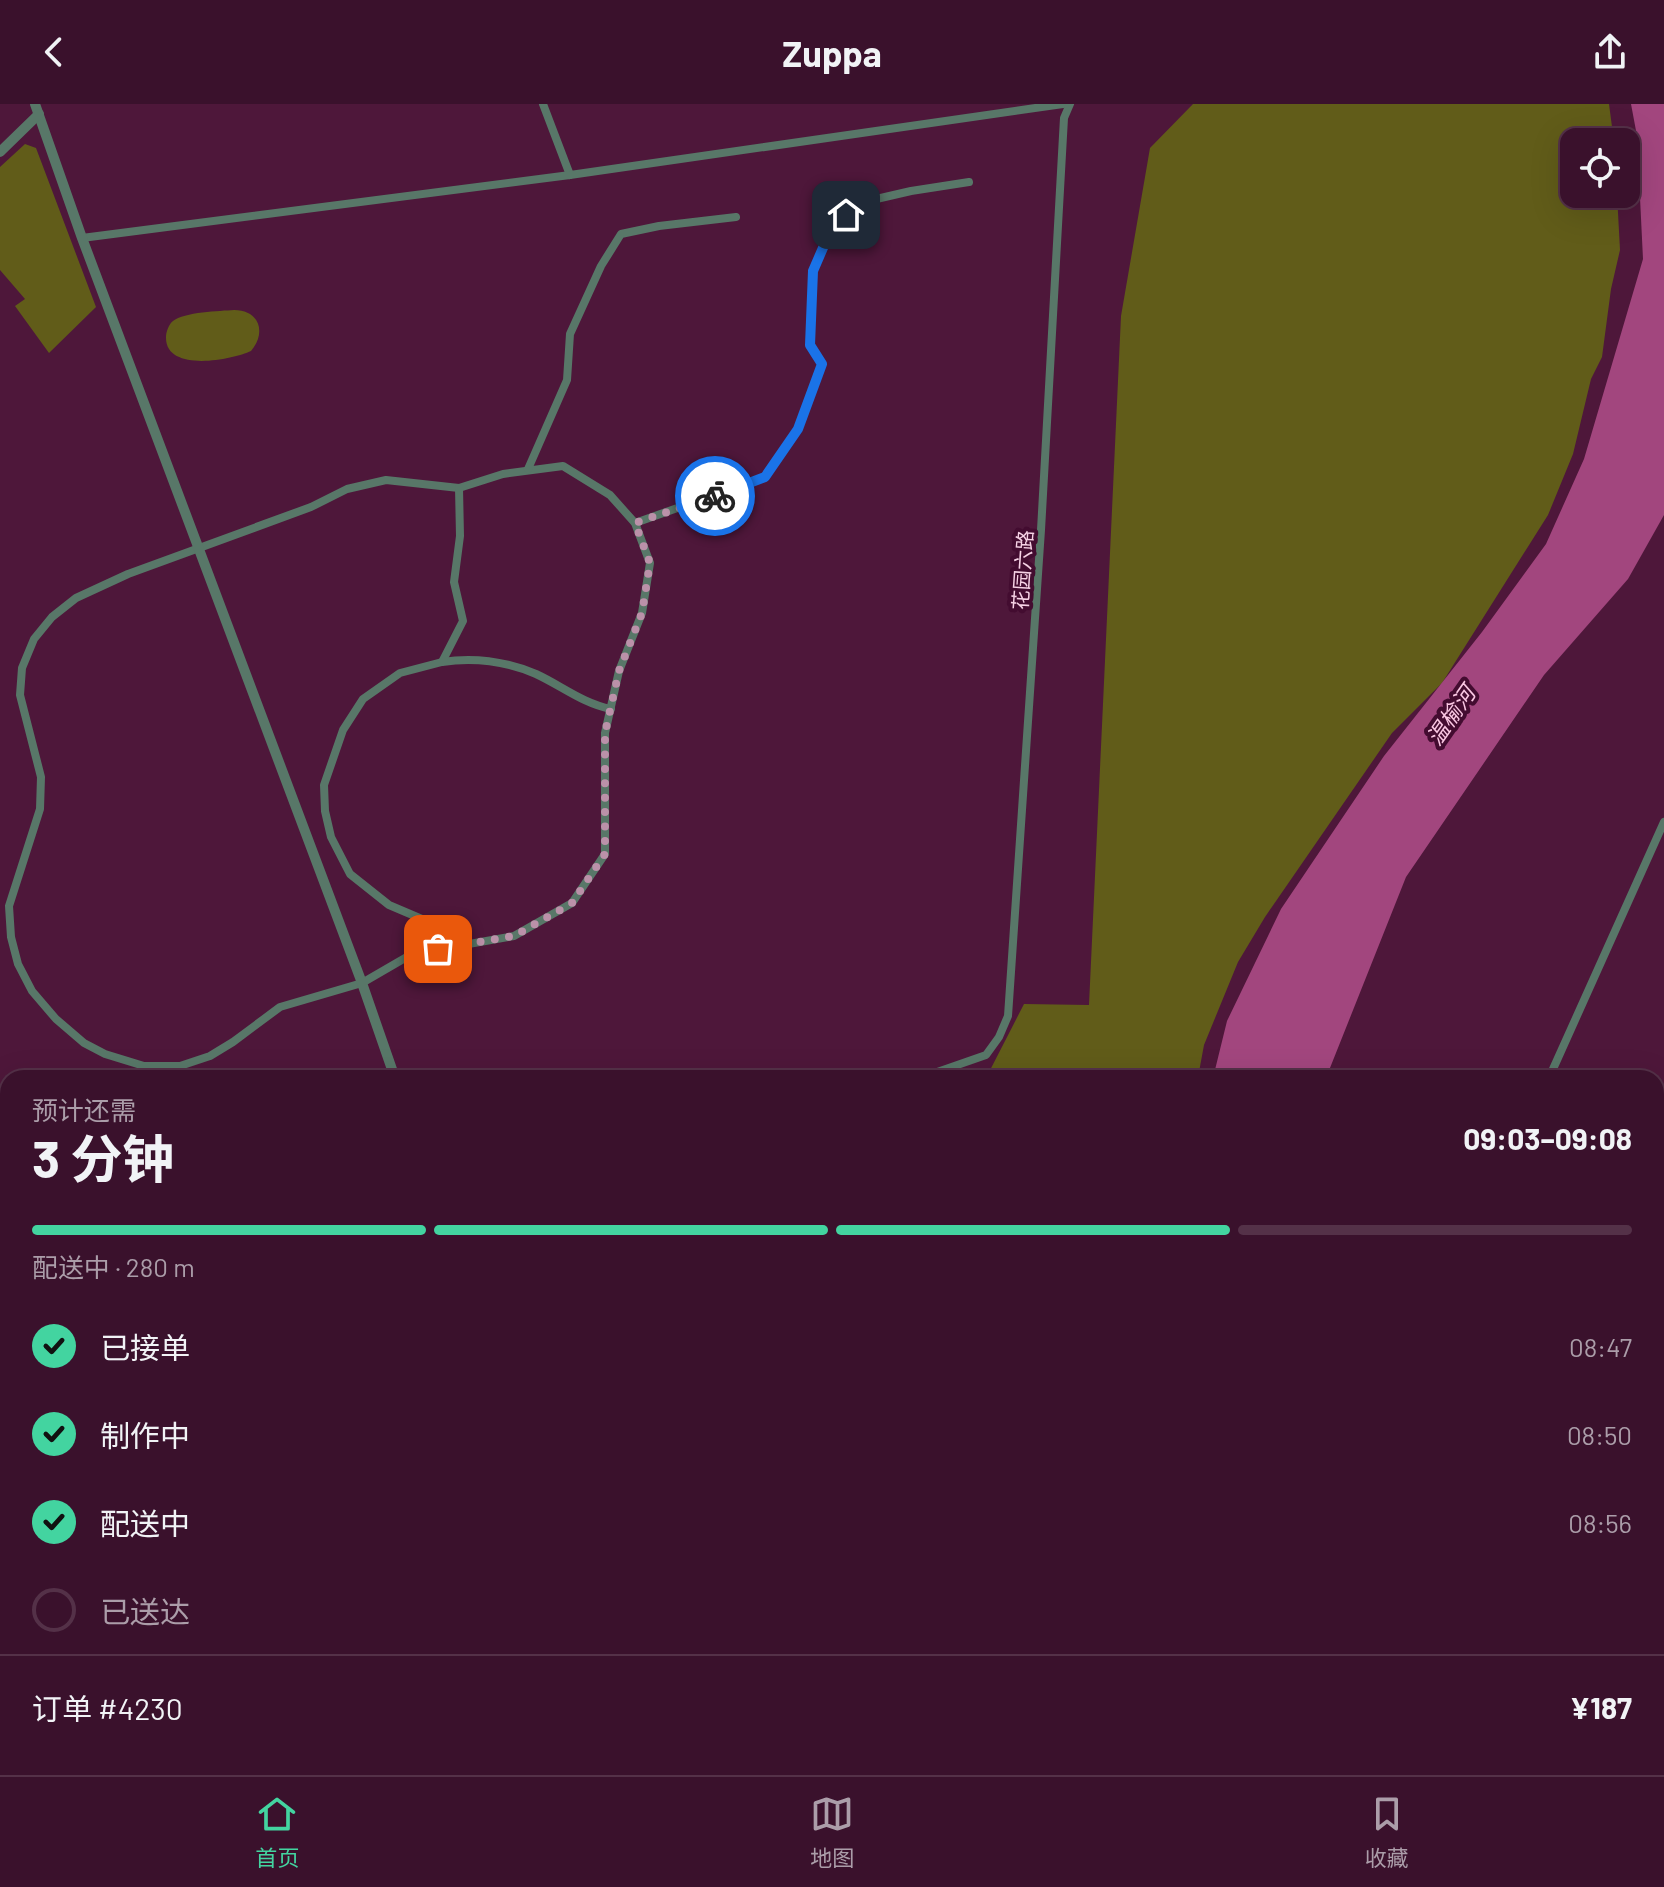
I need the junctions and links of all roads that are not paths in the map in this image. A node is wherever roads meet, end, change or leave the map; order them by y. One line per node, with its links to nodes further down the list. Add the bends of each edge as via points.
1 (543, 104): 6 (street)
2 (1063, 104): 6 (street)
3 (1070, 104): 21 (street, 花园六路, via 1064,118 1008,1016 986,1055)
4 (37, 109): 5 (street); 9 (street)
5 (0, 152)
6 (570, 175): 9 (street)
7 (969, 182): 12 (street, via 859,203 832,227 813,271 810,345 822,364 798,429 765,477)
8 (736, 217): 10 (street, via 621,234 570,334 567,380)
9 (82, 238): 13 (street)
10 (528, 469)
11 (459, 488): 12 (street, via 503,474 563,466 610,495); 13 (street, via 386,480 347,489); 14 (street, via 454,582 463,621)
12 (635, 523): 15 (street, via 650,563 642,613 619,671)
13 (198, 549): 17 (street, via 76,598 34,639 22,668 20,695 41,777 40,809); 19 (street)
14 (442, 662): 15 (street, via 469,658 508,665); 18 (street, via 400,673 363,699 343,730 324,785 331,837 350,874 389,905)
15 (611, 709): 19 (street, via 605,733 605,854 572,903 514,936 412,954)
16 (1664, 822): 22 (street)
17 (5, 907): 19 (street, via 18,964 56,1019 84,1043 144,1066 180,1066 210,1056 280,1007)
18 (443, 928)
19 (362, 983): 20 (street)
20 (392, 1070)
21 (943, 1070)
22 (1553, 1070)

